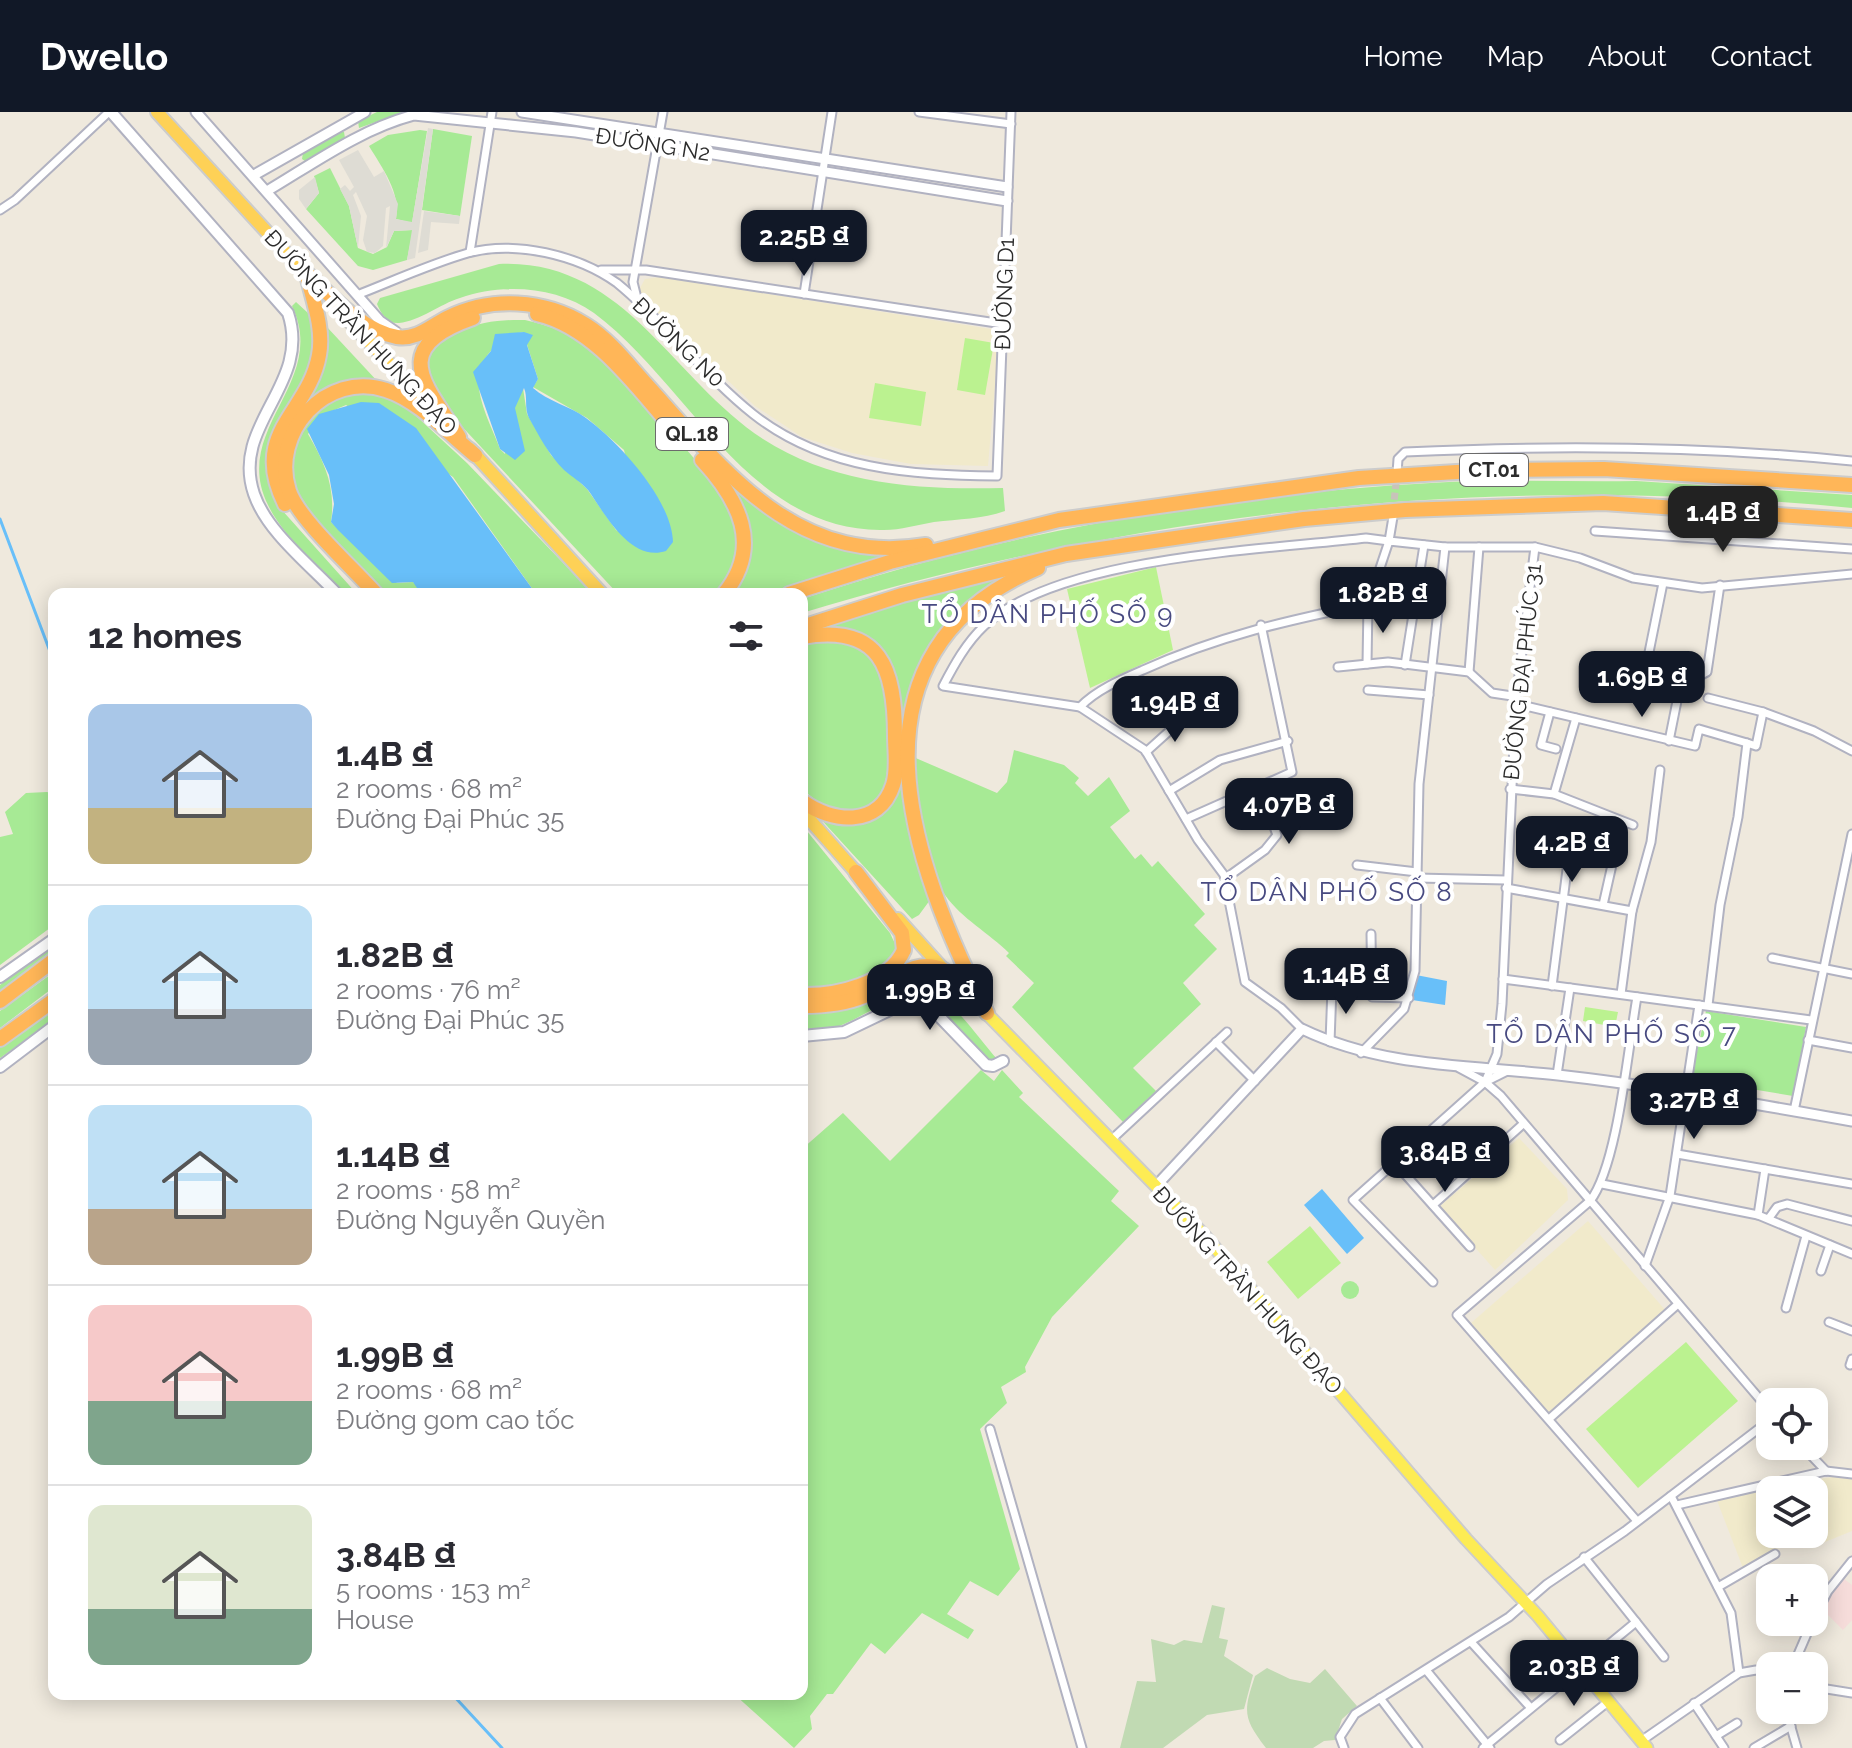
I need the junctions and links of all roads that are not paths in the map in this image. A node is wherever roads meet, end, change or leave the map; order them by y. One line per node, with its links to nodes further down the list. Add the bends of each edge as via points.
1 (110, 112): 29 (street); 59 (main road, via 288,313 294,346 291,365 256,432 250,473 254,495 269,521)
2 (157, 112): 33 (highway, ĐƯỜNG TRẦN HƯNG ĐẠO)
3 (196, 112): 24 (street)
4 (365, 112): 13 (street)
5 (522, 112): 12 (street, ĐƯỜNG N2)
6 (663, 112): 16 (street)
7 (832, 112): 21 (street)
8 (919, 112): 14 (street)
9 (1011, 112): 14 (street, ĐƯỜNG D1)
10 (414, 114): 11 (street, ĐƯỜNG N2); 17 (street, ĐƯỜNG N2)
11 (492, 116): 15 (street, ĐƯỜNG N2); 30 (street)
12 (578, 120): 15 (street); 16 (street, ĐƯỜNG N2)
13 (346, 121): 17 (street); 24 (street)
14 (1011, 124): 26 (street, ĐƯỜNG D1)
15 (576, 132): 18 (street, ĐƯỜNG N2)
16 (660, 132): 18 (street); 19 (street, ĐƯỜNG N2)
17 (356, 138): 27 (street, ĐƯỜNG N2)
18 (658, 146): 20 (street, ĐƯỜNG N2); 32 (street)
19 (742, 146): 20 (street); 21 (street, ĐƯỜNG N2)
20 (740, 158): 22 (street, ĐƯỜNG N2)
21 (825, 159): 22 (street); 23 (street, ĐƯỜNG N2)
22 (823, 173): 25 (street, ĐƯỜNG N2); 34 (street)
23 (917, 173): 25 (street); 26 (street, ĐƯỜNG N2)
24 (254, 175): 27 (street)
25 (915, 187): 28 (street, ĐƯỜNG N2)
26 (1007, 187): 28 (street, ĐƯỜNG D1)
27 (267, 191): 35 (street)
28 (1007, 201): 37 (street, ĐƯỜNG D1)
29 (0, 210)
30 (470, 252): 31 (street, ĐƯỜNG N0, via 536,252); 35 (street, ĐƯỜNG N0)
31 (597, 269): 32 (street); 36 (street, ĐƯỜNG N0)
32 (637, 269): 34 (street); 36 (street, via 633,288)
33 (305, 273): 38 (highway, via 365,323 394,337); 39 (highway, ĐƯỜNG TRẦN HƯNG ĐẠO); 60 (highway, via 319,327 319,356 278,438 276,483 293,517)
34 (804, 294): 37 (street)
35 (357, 295): 38 (street, via 383,325)
36 (640, 303): 43 (street, ĐƯỜNG N0, via 753,414 815,451 907,473)
37 (1003, 324): 43 (street, ĐƯỜNG D1)
38 (411, 336): 45 (highway, QL.18, via 488,305 524,304 561,312 605,339 756,500 792,524 831,539 881,548 913,547 1056,515)
39 (459, 437): 40 (highway, ĐƯỜNG TRẦN HƯNG ĐẠO); 63 (highway, via 419,374 430,343 461,323 501,312 537,314 572,328 600,349 730,493 744,524 745,542 741,567)
40 (475, 455): 61 (highway, via 408,402 376,387 337,391 308,409 298,423 286,464 293,500); 62 (highway, ĐƯỜNG TRẦN HƯNG ĐẠO)
41 (1852, 461): 42 (street, via 1693,450 1452,450 1401,454)
42 (1397, 473)
43 (997, 476)
44 (1852, 485): 45 (highway, CT.01, via 1604,469 1489,470 1359,478)
45 (1118, 510): 64 (highway, CT.01, via 921,554)
46 (1393, 517): 49 (street)
47 (1852, 520): 50 (highway, CT.01, via 1588,504 1377,512)
48 (1595, 531): 55 (street)
49 (1389, 541): 51 (street); 65 (street); 79 (street, via 1366,538 1188,559 1073,580 1017,604 983,627 943,686)
50 (1147, 542): 66 (highway, CT.01, via 1066,554 902,595); 131 (highway, via 1039,567 993,591 957,618 923,668 908,719 906,769 913,812 938,905)
51 (1424, 545): 52 (street); 70 (street)
52 (1445, 547): 53 (street); 72 (street)
53 (1479, 547): 54 (street); 73 (street)
54 (1535, 547): 57 (street); 78 (street, ĐƯỜNG ĐẠI PHÚC 31)
55 (1852, 549)
56 (1852, 574): 58 (street)
57 (1663, 583): 58 (street); 74 (street)
58 (1720, 585): 85 (street, via 1707,672 1680,686)
59 (331, 588)
60 (358, 588)
61 (371, 588)
62 (596, 588)
63 (728, 588)
64 (808, 588)
65 (1368, 604): 67 (street); 69 (street)
66 (808, 625)
67 (1261, 625): 79 (street, via 1131,675); 84 (street)
68 (808, 636): 95 (highway, via 850,637 867,647 884,665 895,701 895,769 889,795 862,817 837,819)
69 (1367, 664): 70 (street); 71 (street)
70 (1405, 665): 72 (street)
71 (1338, 667)
72 (1432, 669): 73 (street); 76 (street)
73 (1469, 672): 78 (street, via 1492,693)
74 (1644, 677)
75 (1368, 690): 76 (street)
76 (1429, 695): 105 (street, via 1419,784)
77 (1708, 698): 81 (street)
78 (1516, 700): 80 (street); 92 (street, ĐƯỜNG ĐẠI PHÚC 31)
79 (1080, 707): 89 (street)
80 (1550, 712): 83 (street); 87 (street, via 1541,745)
81 (1763, 712): 86 (street, via 1756,746); 88 (street)
82 (1187, 715): 89 (street)
83 (1576, 718): 85 (street); 94 (street)
84 (1288, 741): 91 (street, via 1292,772); 93 (street, via 1220,760)
85 (1669, 741): 86 (street, via 1695,746 1699,729)
86 (1747, 743): 130 (street)
87 (1556, 749)
88 (1852, 751)
89 (1146, 752): 93 (street)
90 (1660, 770): 110 (street, via 1651,842)
91 (1259, 786): 97 (street); 106 (street, via 1277,835)
92 (1510, 789): 94 (street); 107 (street, ĐƯỜNG ĐẠI PHÚC 31)
93 (1169, 791): 97 (street)
94 (1554, 794): 98 (street)
95 (808, 804)
96 (808, 818): 104 (highway, ĐƯỜNG TRẦN HƯNG ĐẠO)
97 (1186, 819): 106 (street)
98 (1633, 825)
99 (1852, 834): 100 (street)
100 (1852, 840): 115 (street)
101 (1569, 854): 108 (street)
102 (1357, 865): 105 (street)
103 (1612, 865): 109 (street)
104 (856, 872): 116 (highway, ĐƯỜNG TRẦN HƯNG ĐẠO); 123 (highway, via 902,933 904,950 892,966 865,982)
105 (1417, 875): 107 (street); 126 (street, via 1415,971)
106 (1226, 878): 133 (street, via 1243,980)
107 (1506, 884): 108 (street); 119 (street, ĐƯỜNG ĐẠI PHÚC 31)
108 (1563, 898): 109 (street); 120 (street)
109 (1603, 905): 110 (street)
110 (1632, 911): 124 (street)
111 (1371, 934): 126 (street, via 1372,997)
112 (48, 943): 118 (main road)
113 (1772, 958): 115 (street)
114 (48, 965): 127 (highway)
115 (1822, 967): 117 (street); 132 (street)
116 (944, 970): 129 (highway, via 912,968 861,997); 131 (main road, ĐƯỜNG TRẦN HƯNG ĐẠO)
117 (1852, 974)
118 (0, 977)
119 (1503, 979): 120 (street); 146 (street, ĐƯỜNG ĐẠI PHÚC 31)
120 (1552, 986): 122 (street)
121 (1332, 988): 140 (street)
122 (1570, 988): 124 (street); 148 (street)
123 (808, 994)
124 (1621, 994): 125 (street)
125 (1637, 997): 130 (street); 151 (street)
126 (1409, 998): 142 (street)
127 (0, 1001)
128 (48, 1004): 137 (highway)
129 (808, 1005)
130 (1703, 1005): 132 (street); 152 (street)
131 (987, 1013): 156 (main road, ĐƯỜNG TRẦN HƯNG ĐẠO)
132 (1811, 1020): 138 (street)
133 (1302, 1029): 140 (street); 149 (street)
134 (48, 1031): 145 (main road)
135 (1227, 1032): 139 (street)
136 (808, 1035): 143 (main road, via 844,1032 916,1003 934,1011 986,1065)
137 (0, 1039)
138 (1808, 1040): 141 (street); 153 (street)
139 (1216, 1042): 149 (street); 156 (street)
140 (1330, 1042): 142 (street)
141 (1852, 1048)
142 (1361, 1053): 144 (street)
143 (1003, 1061)
144 (1456, 1066): 146 (street); 150 (street)
145 (0, 1067)
146 (1491, 1070): 147 (street); 150 (street, ĐƯỜNG ĐẠI PHÚC 31)
147 (1509, 1071): 148 (street); 150 (street)
148 (1557, 1075): 151 (street)
149 (1255, 1081): 162 (street)
150 (1485, 1082): 155 (street); 158 (street)
151 (1622, 1084): 152 (street); 160 (street)
152 (1685, 1092): 153 (street); 157 (street)
153 (1794, 1111): 154 (street)
154 (1852, 1121)
155 (1523, 1124): 164 (street); 165 (street)
156 (1110, 1141): 162 (main road, ĐƯỜNG TRẦN HƯNG ĐẠO)
157 (1677, 1154): 159 (street); 163 (street)
158 (1395, 1163): 165 (street); 175 (street, via 1353,1200)
159 (1765, 1169): 161 (street); 166 (street)
160 (1602, 1184): 163 (street); 164 (street)
161 (1852, 1184)
162 (1156, 1186): 195 (main road, ĐƯỜNG TRẦN HƯNG ĐẠO)
163 (1670, 1196): 166 (street); 173 (street)
164 (1590, 1201): 173 (street); 181 (street, via 1457,1315)
165 (1433, 1205): 171 (street)
166 (1758, 1215): 167 (street)
167 (1769, 1218): 168 (street, via 1787,1204); 169 (street)
168 (1852, 1219)
169 (1806, 1236): 170 (street); 177 (street)
170 (1830, 1245): 172 (street); 174 (street)
171 (1470, 1247)
172 (1852, 1254)
173 (1645, 1266): 176 (street)
174 (1821, 1271)
175 (1433, 1282)
176 (1678, 1304): 180 (street); 181 (street)
177 (1786, 1308)
178 (1829, 1322): 179 (street)
179 (1852, 1331)
180 (1756, 1395)
181 (1549, 1419): 189 (street)
182 (990, 1429): 216 (street)
183 (1756, 1431): 187 (street)
184 (1815, 1460): 185 (street)
185 (1826, 1471): 186 (street); 188 (street)
186 (1852, 1474)
187 (1671, 1496): 188 (street); 189 (street)
188 (1677, 1505): 193 (street)
189 (1637, 1521): 191 (street)
190 (1775, 1554): 193 (street)
191 (1584, 1557): 195 (street); 196 (street)
192 (1852, 1561): 194 (street)
193 (1718, 1587): 202 (street, via 1731,1613)
194 (1828, 1591)
195 (1526, 1603): 197 (street); 199 (main road, ĐƯỜNG TRẦN HƯNG ĐẠO)
196 (1636, 1622): 198 (street); 199 (street)
197 (1471, 1642): 200 (street); 208 (street)
198 (1664, 1657)
199 (1581, 1667): 206 (main road, ĐƯỜNG TRẦN HƯNG ĐẠO); 208 (street)
200 (1426, 1670): 205 (street); 214 (street)
201 (1756, 1670): 202 (street)
202 (1739, 1673): 207 (street)
203 (1828, 1689): 204 (street)
204 (1852, 1693)
205 (1380, 1698): 211 (street); 217 (street, via 1347,1721 1340,1737)
206 (1609, 1701): 213 (street); 215 (main road, ĐƯỜNG TRẦN HƯNG ĐẠO)
207 (1694, 1703): 212 (street); 215 (street)
208 (1530, 1707): 214 (street)
209 (1737, 1723): 212 (street)
210 (1791, 1726): 221 (street); 222 (street)
211 (1408, 1735): 218 (street); 219 (street)
212 (1716, 1736): 220 (street)
213 (1560, 1740)
214 (1486, 1746)
215 (1645, 1746)
216 (1082, 1748)
217 (1344, 1748)
218 (1406, 1748)
219 (1418, 1748)
220 (1724, 1748)
221 (1754, 1748)
222 (1797, 1748)

